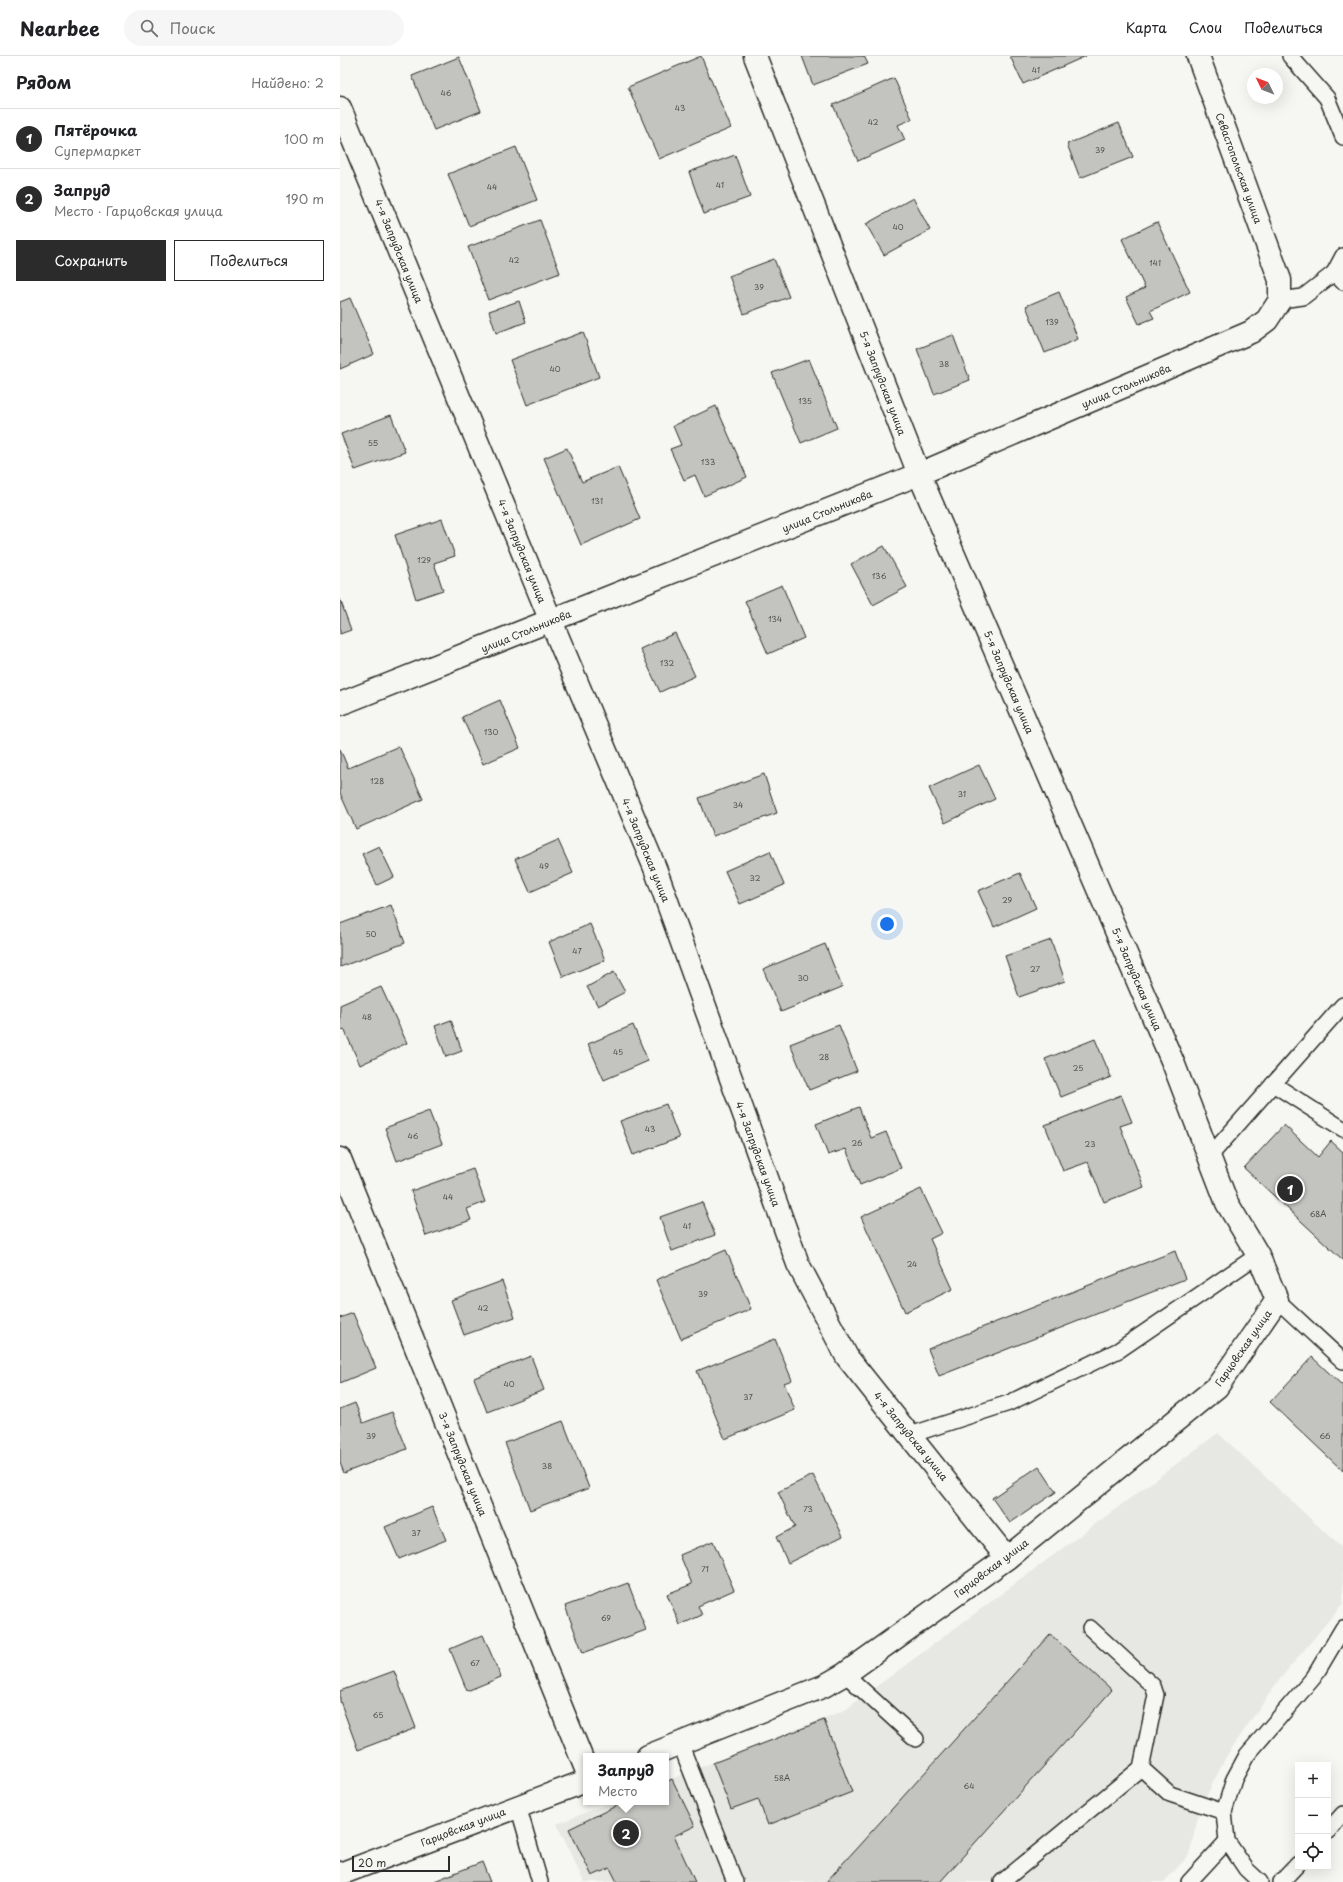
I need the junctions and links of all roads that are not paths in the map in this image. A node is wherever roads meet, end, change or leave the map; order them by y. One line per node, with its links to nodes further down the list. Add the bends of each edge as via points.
1 (755, 56): 9 (street, 5-я Запрудская улица)
2 (1198, 56): 8 (street, Севастопольская улица)
3 (1290, 56): 5 (lane, via 1327,98)
4 (340, 108): 10 (street, 4-я Запрудская улица)
5 (1343, 137)
6 (1343, 256): 7 (lane)
7 (1340, 275): 8 (lane, via 1303,298)
8 (1280, 290): 9 (street, улица Стольникова, via 1266,320 1250,332)
9 (919, 474): 10 (street, улица Стольникова); 15 (street, 5-я Запрудская улица, via 1174,1064)
10 (551, 621): 11 (street, улица Стольникова); 20 (street, 4-я Запрудская улица, via 655,868 798,1264 847,1357)
11 (340, 704)
12 (1343, 1006): 13 (lane)
13 (1273, 1084): 14 (lane); 15 (lane)
14 (1343, 1130)
15 (1210, 1157): 17 (street, 5-я Запрудская улица, via 1227,1203)
16 (340, 1159): 28 (street, 3-я Запрудская улица)
17 (1258, 1255): 18 (street, 5-я Запрудская улица); 20 (lane, via 1119,1350 1009,1403)
18 (1277, 1300): 19 (lane); 21 (street, Гарцовская улица, via 1218,1387)
19 (1343, 1361)
20 (910, 1435): 21 (street, 4-я Запрудская улица)
21 (1007, 1558): 24 (street, Гарцовская улица)
22 (1090, 1628): 29 (lane, via 1153,1686 1156,1694)
23 (1343, 1628): 32 (lane, via 1314,1677 1246,1755 1234,1778)
24 (845, 1674): 25 (lane); 26 (street, Гарцовская улица, via 824,1686)
25 (916, 1739)
26 (680, 1743): 27 (street, Гарцовская улица); 39 (lane)
27 (655, 1753)
28 (583, 1762)
29 (1141, 1768): 32 (lane, via 1170,1794); 40 (lane)
30 (583, 1782): 31 (street, Гарцовская улица)
31 (518, 1806): 37 (street, Гарцовская улица); 38 (lane)
32 (1224, 1812): 35 (lane)
33 (1343, 1814): 34 (lane)
34 (1331, 1828)
35 (1227, 1841): 41 (lane); 42 (lane, via 1246,1869)
36 (1295, 1867): 43 (lane)
37 (340, 1874)
38 (540, 1882)
39 (735, 1882)
40 (1002, 1882)
41 (1189, 1882)
42 (1260, 1882)
43 (1281, 1882)

